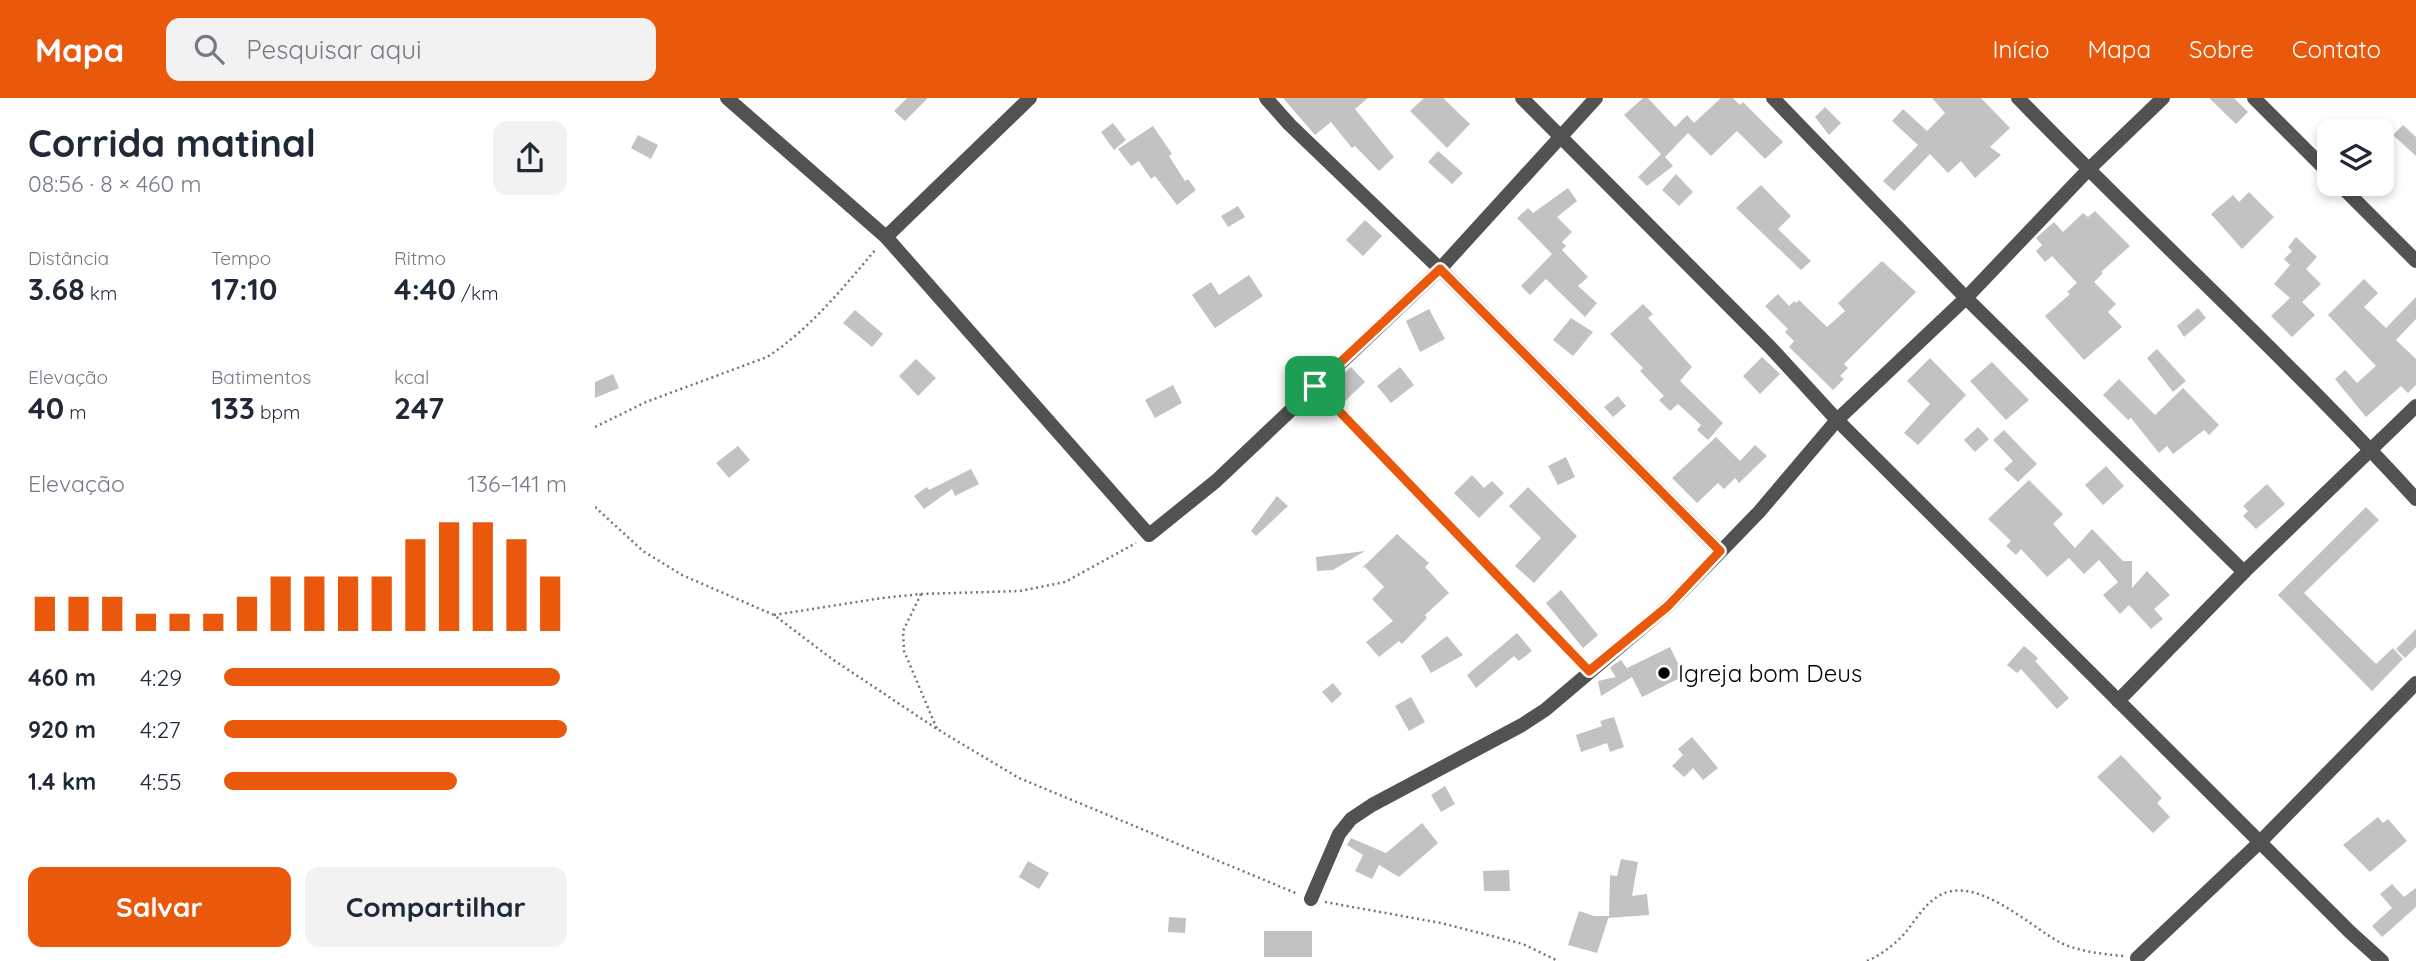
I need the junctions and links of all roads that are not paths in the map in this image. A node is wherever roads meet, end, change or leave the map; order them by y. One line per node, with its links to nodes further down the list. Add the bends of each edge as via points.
1 (727, 98): 14 (street)
2 (1030, 98): 14 (street)
3 (1266, 98): 16 (street)
4 (1522, 98): 10 (street)
5 (1596, 98): 10 (street)
6 (1773, 98): 17 (street)
7 (2018, 98): 12 (street)
8 (2163, 98): 12 (street)
9 (2254, 98): 11 (street)
10 (1560, 137): 16 (street); 20 (street)
11 (2317, 161)
12 (2088, 170): 17 (street); 21 (street)
13 (2351, 196): 15 (street)
14 (886, 237): 18 (street, via 1149,535 1216,481)
15 (2416, 261)
16 (1440, 269): 18 (street); 23 (street)
17 (1966, 298): 20 (street); 24 (street)
18 (1315, 386): 25 (lane)
19 (2416, 406): 21 (street)
20 (1837, 420): 23 (street); 27 (street)
21 (2370, 448): 22 (street); 24 (street)
22 (2416, 499)
23 (1720, 551): 25 (street, via 1668,606)
24 (2244, 572): 27 (street)
25 (1589, 671): 29 (street, via 1522,725 1351,819 1339,834)
26 (2416, 683): 28 (street)
27 (2118, 701): 28 (street)
28 (2261, 841): 30 (street); 31 (street)
29 (1311, 900)
30 (2141, 959)
31 (2382, 961)

